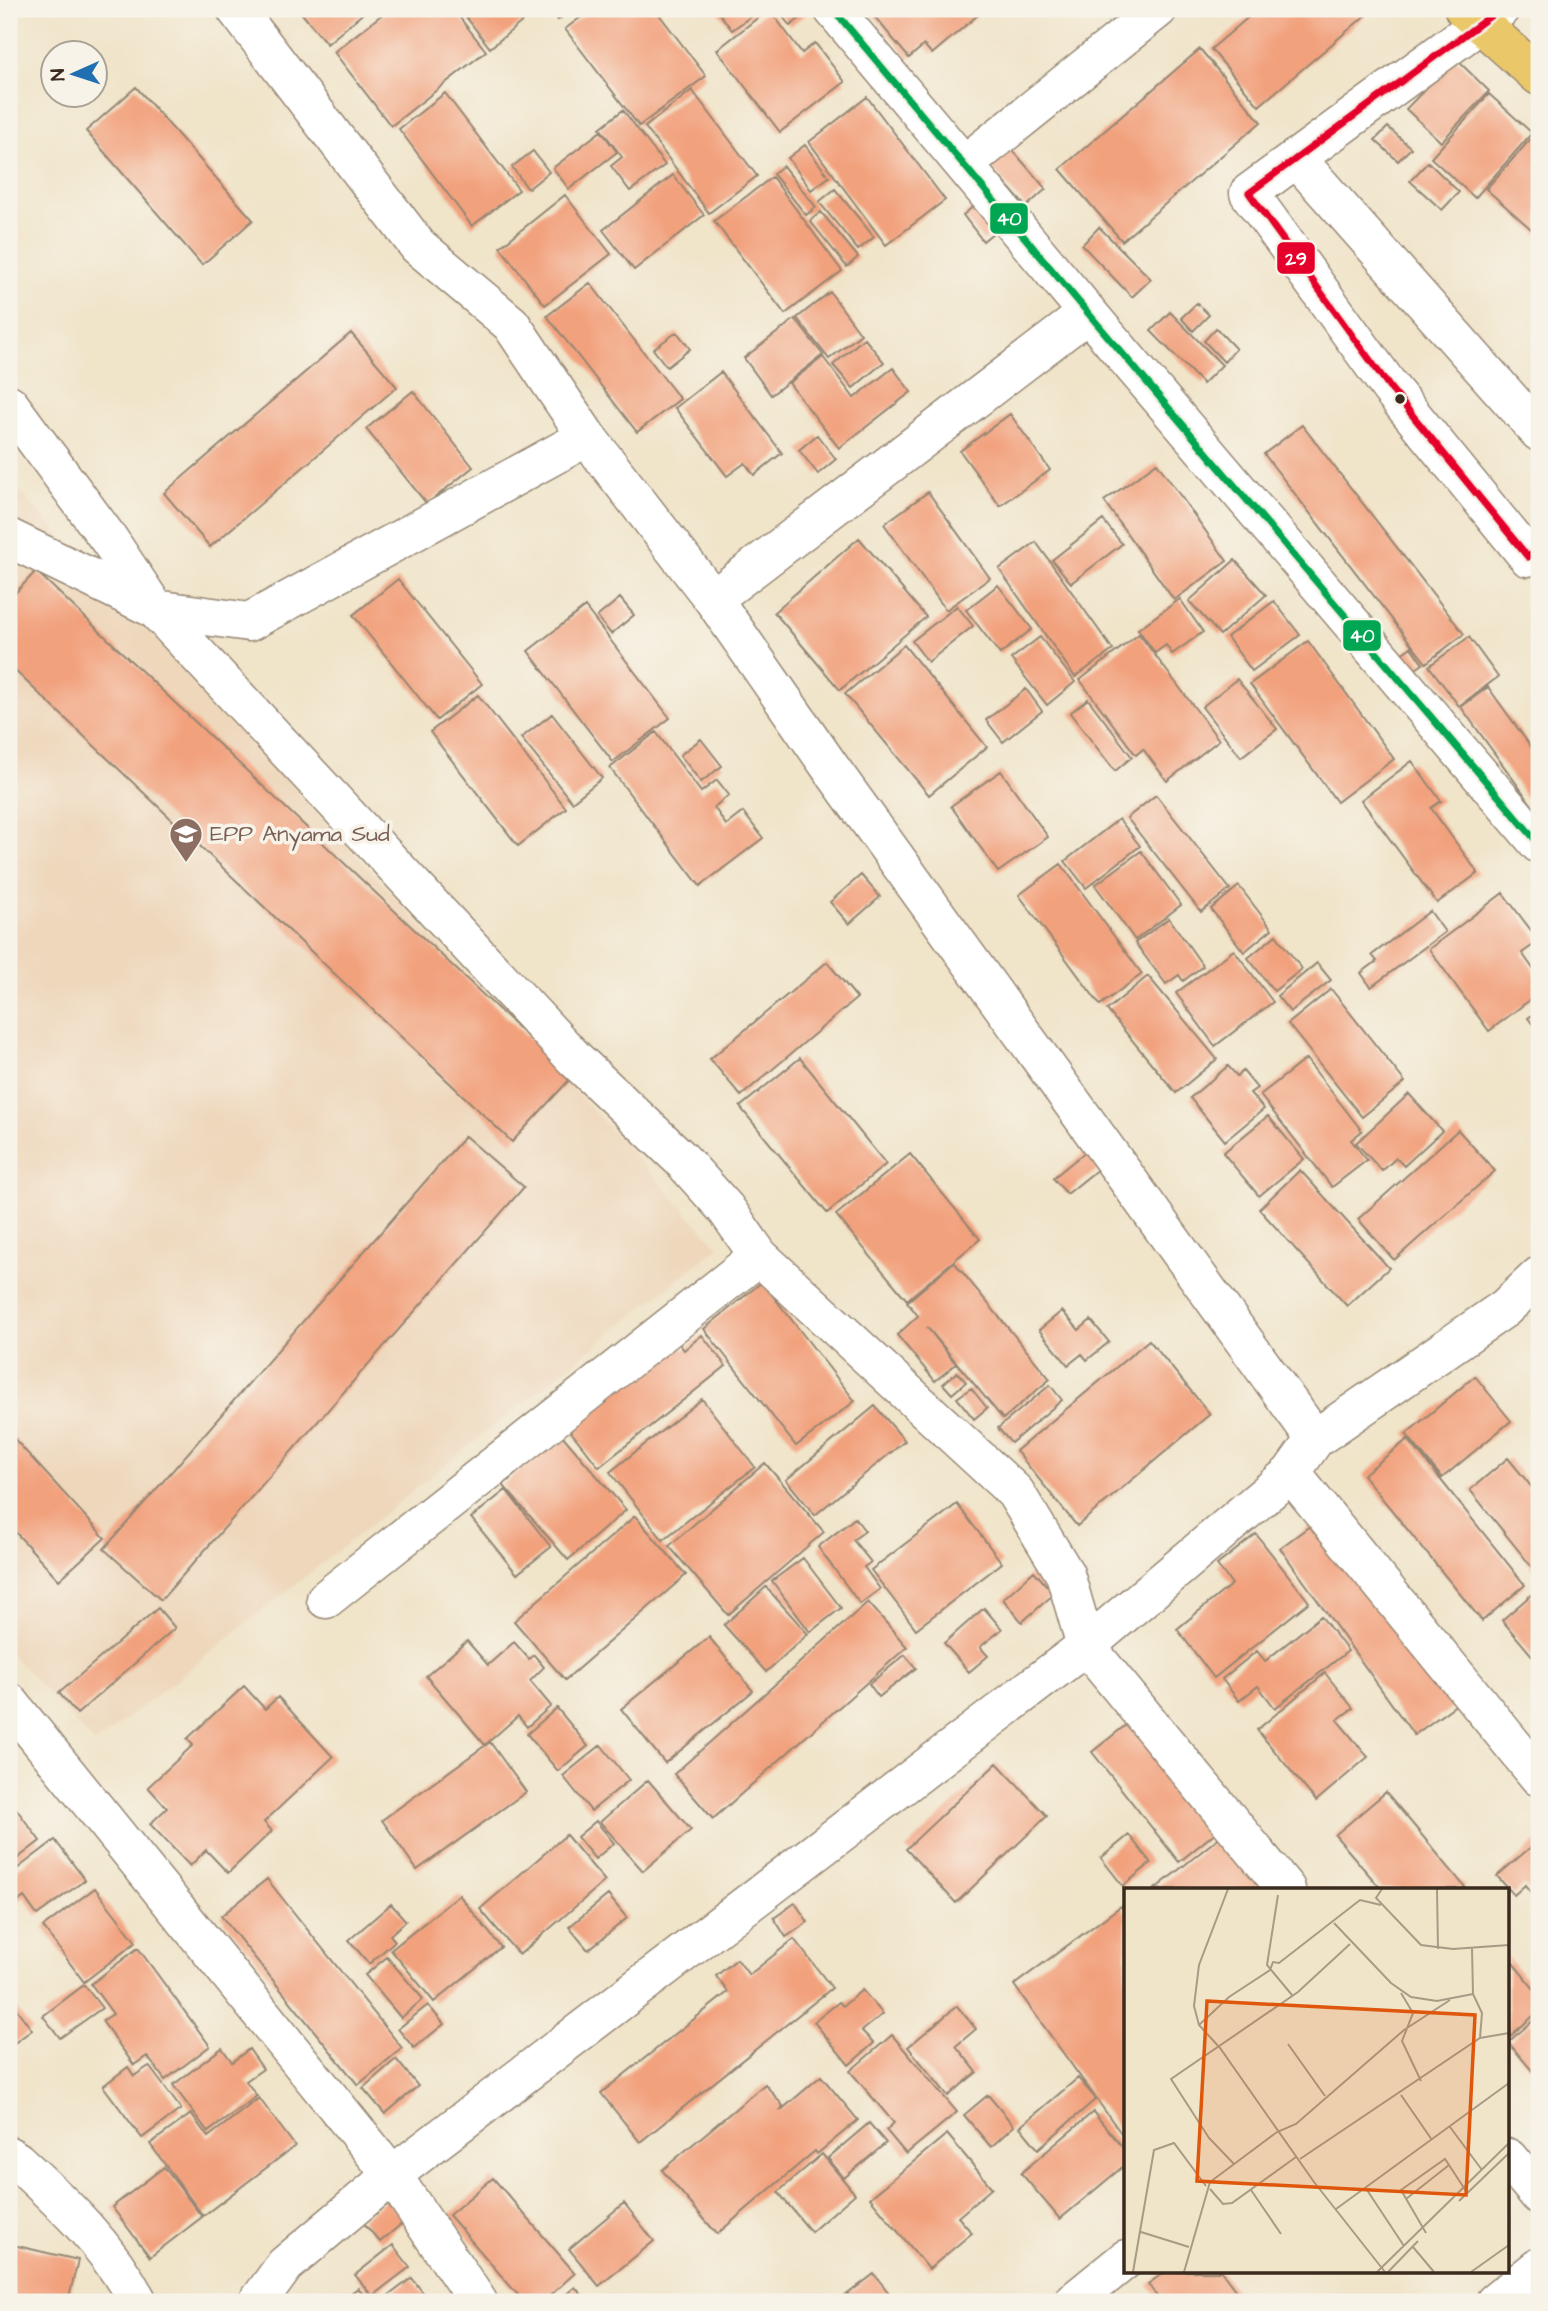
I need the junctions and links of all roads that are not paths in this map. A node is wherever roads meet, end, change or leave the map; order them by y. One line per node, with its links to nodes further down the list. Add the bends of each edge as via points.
1 (236, 9): 11 (street, via 418,246 510,324)
2 (833, 9): 7 (street)
3 (1158, 9): 7 (street)
4 (1481, 14): 5 (main road); 6 (street)
5 (1539, 76)
6 (1296, 158): 10 (street); 13 (street, via 1248,193 1391,388 1476,494 1528,557)
7 (965, 163): 8 (street)
8 (1088, 313): 14 (street); 16 (street)
9 (9, 404): 15 (street)
10 (1539, 432)
11 (587, 436): 14 (street); 15 (street, via 249,622)
12 (9, 538): 15 (street)
13 (1539, 550)
14 (713, 599): 19 (street)
15 (155, 609): 17 (street, via 574,1058 681,1159 726,1209)
16 (1539, 844)
17 (759, 1256): 21 (street); 22 (street, via 1015,1492 1065,1574)
18 (1539, 1276): 19 (street, via 1505,1308)
19 (1315, 1439): 20 (street)
20 (1291, 1473): 22 (street); 24 (street)
21 (326, 1599)
22 (1086, 1646): 25 (street); 28 (street)
23 (9, 1702): 28 (street)
24 (1539, 1777)
25 (1285, 1888)
26 (9, 2156): 32 (street, via 79,2219)
27 (1510, 2160): 29 (street)
28 (391, 2175): 33 (street, via 285,2265); 34 (street)
29 (1539, 2195)
30 (1124, 2261): 35 (street)
31 (1539, 2267): 36 (street)
32 (138, 2302)
33 (258, 2302)
34 (478, 2302)
35 (1073, 2302)
36 (1495, 2302)

